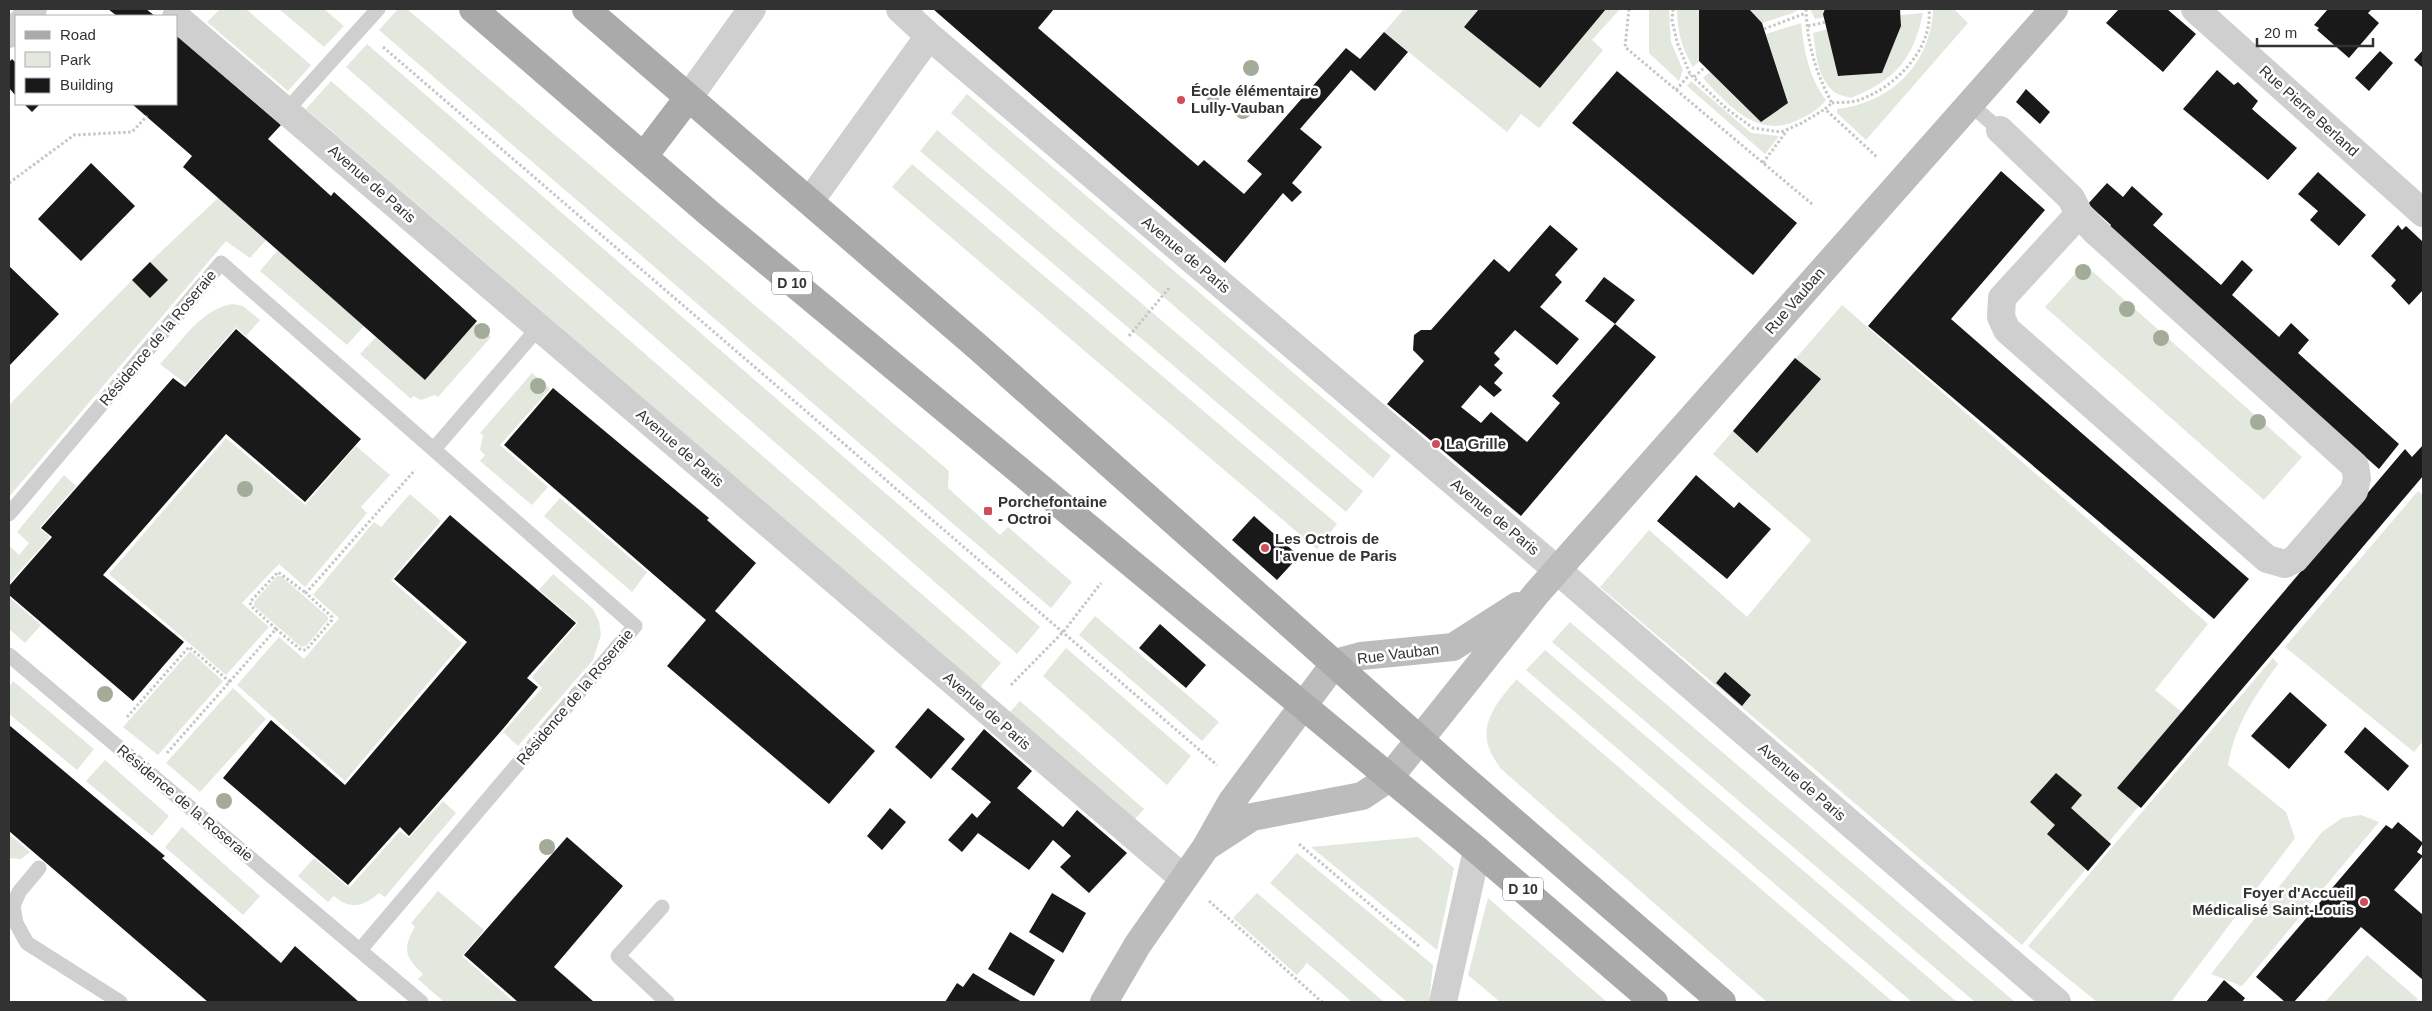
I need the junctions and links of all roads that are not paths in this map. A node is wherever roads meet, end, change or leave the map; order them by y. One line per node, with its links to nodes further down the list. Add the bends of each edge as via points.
1 (378, 9): 12 (lane)
2 (473, 9): 14 (main road, D 10)
3 (586, 9): 10 (main road)
4 (752, 9): 10 (street)
5 (900, 9): 9 (street, Avenue de Paris)
6 (2054, 9): 11 (main road, Rue Vauban)
7 (2195, 9): 16 (street, Rue Pierre Berland)
8 (178, 18): 12 (street, Avenue de Paris)
9 (929, 36): 15 (street); 21 (street, Avenue de Paris)
10 (688, 98): 14 (main road); 15 (main road)
11 (1970, 104): 13 (lane); 21 (main road, Rue Vauban)
12 (286, 110): 18 (street, Avenue de Paris)
13 (2000, 130): 17 (street, via 2071,198)
14 (644, 156): 25 (main road, D 10)
15 (810, 201): 24 (main road)
16 (2423, 213)
17 (2079, 214): 17 (street, via 2355,466 2354,491 2295,559 2285,564 2267,559 2007,330 2001,317 2002,298)
18 (539, 327): 19 (lane); 31 (street, Avenue de Paris)
19 (434, 449): 20 (lane, Résidence de la Roseraie, via 221,263); 34 (lane, Résidence de la Roseraie, via 635,626)
20 (9, 514)
21 (1557, 570): 22 (main road, Rue Vauban); 42 (street, Avenue de Paris)
22 (1536, 594): 24 (main road, Rue Vauban, via 1453,647 1361,656); 26 (main road, Rue Vauban)
23 (9, 655): 34 (lane, Résidence de la Roseraie)
24 (1335, 663): 25 (main road); 26 (main road)
25 (1303, 707): 27 (main road, D 10); 28 (main road, via 1232,801)
26 (1421, 739): 27 (main road, Rue Vauban); 41 (main road)
27 (1390, 778): 28 (main road, Rue Vauban, via 1362,796 1252,817); 29 (main road, D 10)
28 (1206, 847): 31 (main road)
29 (1477, 850): 39 (street); 40 (main road, D 10)
30 (39, 868): 32 (lane)
31 (1183, 878): 38 (main road)
32 (12, 897): 35 (lane, via 16,923 27,943)
33 (662, 906): 37 (lane, via 618,956)
34 (360, 950): 36 (lane, Résidence de la Roseraie)
35 (120, 1002)
36 (421, 1002)
37 (667, 1002)
38 (1104, 1002)
39 (1444, 1002)
40 (1654, 1002)
41 (1722, 1002)
42 (2057, 1002)

